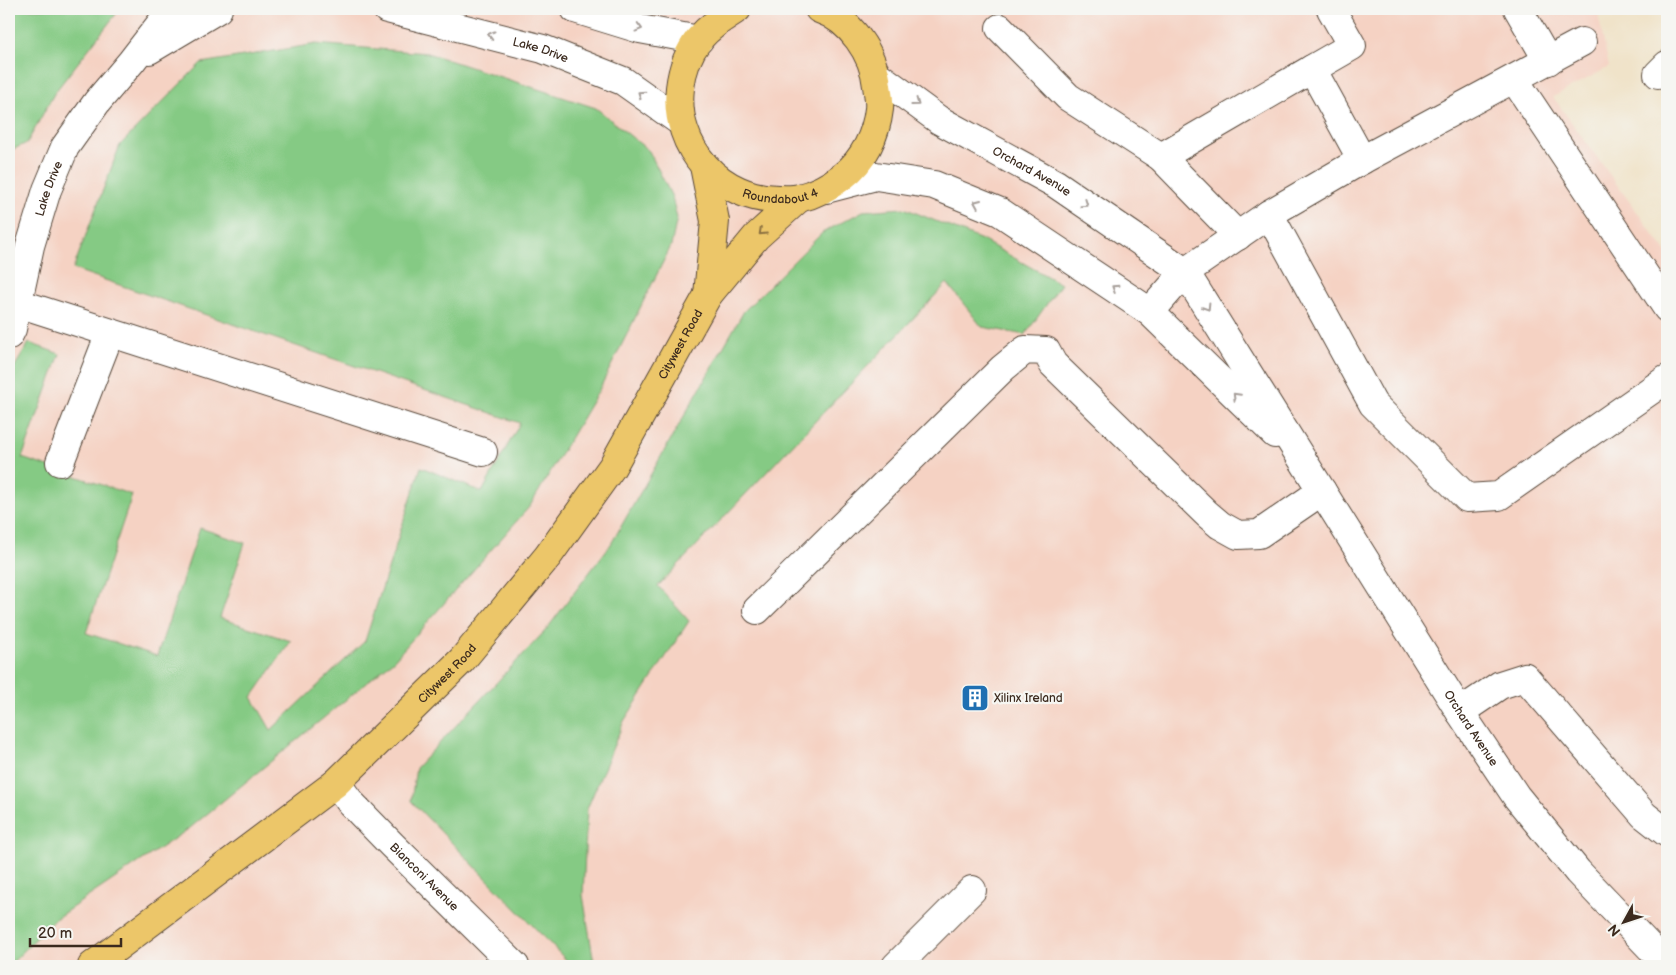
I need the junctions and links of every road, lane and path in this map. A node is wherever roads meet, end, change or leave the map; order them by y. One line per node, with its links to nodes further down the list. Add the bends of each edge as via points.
1 (172, 9): 14 (street, Lake Drive)
2 (218, 9): 14 (street, Lake Drive)
3 (387, 9): 18 (street, Lake Drive, one-way to 3, via 623,81 543,49)
4 (575, 9): 11 (street, one-way to 11, via 640,29)
5 (738, 9): 11 (main road, Roundabout 4, via 716,22)
6 (819, 9): 9 (main road, Roundabout 4)
7 (1331, 9): 15 (street, via 1352,46)
8 (1518, 9): 13 (street)
9 (850, 20): 16 (main road, Roundabout 4)
10 (1000, 28): 19 (street, via 1068,97)
11 (698, 40): 18 (main road, Roundabout 4, via 681,79)
12 (1582, 42): 13 (street)
13 (1548, 61): 17 (street)
14 (131, 62): 28 (street, Lake Drive, via 65,147 47,190 30,246)
15 (1312, 69): 19 (street); 20 (street)
16 (876, 74): 22 (main road, Roundabout 4, via 880,107 872,140 853,168); 26 (street, Orchard Avenue, one-way to 26, via 939,120 1056,184)
17 (1514, 79): 20 (street); 29 (street)
18 (682, 122): 21 (main road, Roundabout 4, via 690,145)
19 (1161, 157): 25 (street)
20 (1362, 160): 24 (street)
21 (704, 166): 23 (main road, Roundabout 4, via 731,188 763,199); 27 (main road, Citywest Road, via 715,221)
22 (826, 189): 23 (main road, Roundabout 4); 30 (street, Orchard Avenue, one-way to 22, via 1000,212 934,184 876,176)
23 (798, 199): 27 (main road, Citywest Road, one-way to 27, via 756,237)
24 (1268, 214): 25 (street); 33 (street, via 1373,404 1468,498 1499,496)
25 (1238, 236): 26 (street)
26 (1185, 272): 30 (street); 36 (street, Orchard Avenue, one-way to 36)
27 (708, 295): 40 (main road, Citywest Road, via 612,467 548,556 462,660)
28 (18, 303): 31 (street); 32 (street, Lake Drive)
29 (1667, 308)
30 (1150, 312): 36 (street, Orchard Avenue, one-way to 30)
31 (110, 333): 34 (street); 35 (street)
32 (9, 335)
33 (1667, 379)
34 (483, 452)
35 (60, 462)
36 (1308, 467): 37 (street, Orchard Avenue)
37 (1322, 491): 38 (street, via 1258,534 1238,535 1207,514 1053,364 1046,351 1025,350); 39 (street, Orchard Avenue)
38 (757, 610)
39 (1460, 712): 41 (street, via 1500,685 1525,677 1644,815); 43 (street, Orchard Avenue, via 1516,796 1578,872)
40 (336, 784): 44 (main road, Citywest Road); 45 (street, Bianconi Avenue, via 392,845)
41 (1667, 832)
42 (972, 890): 46 (street)
43 (1661, 964)
44 (92, 966)
45 (515, 966)
46 (896, 966)

